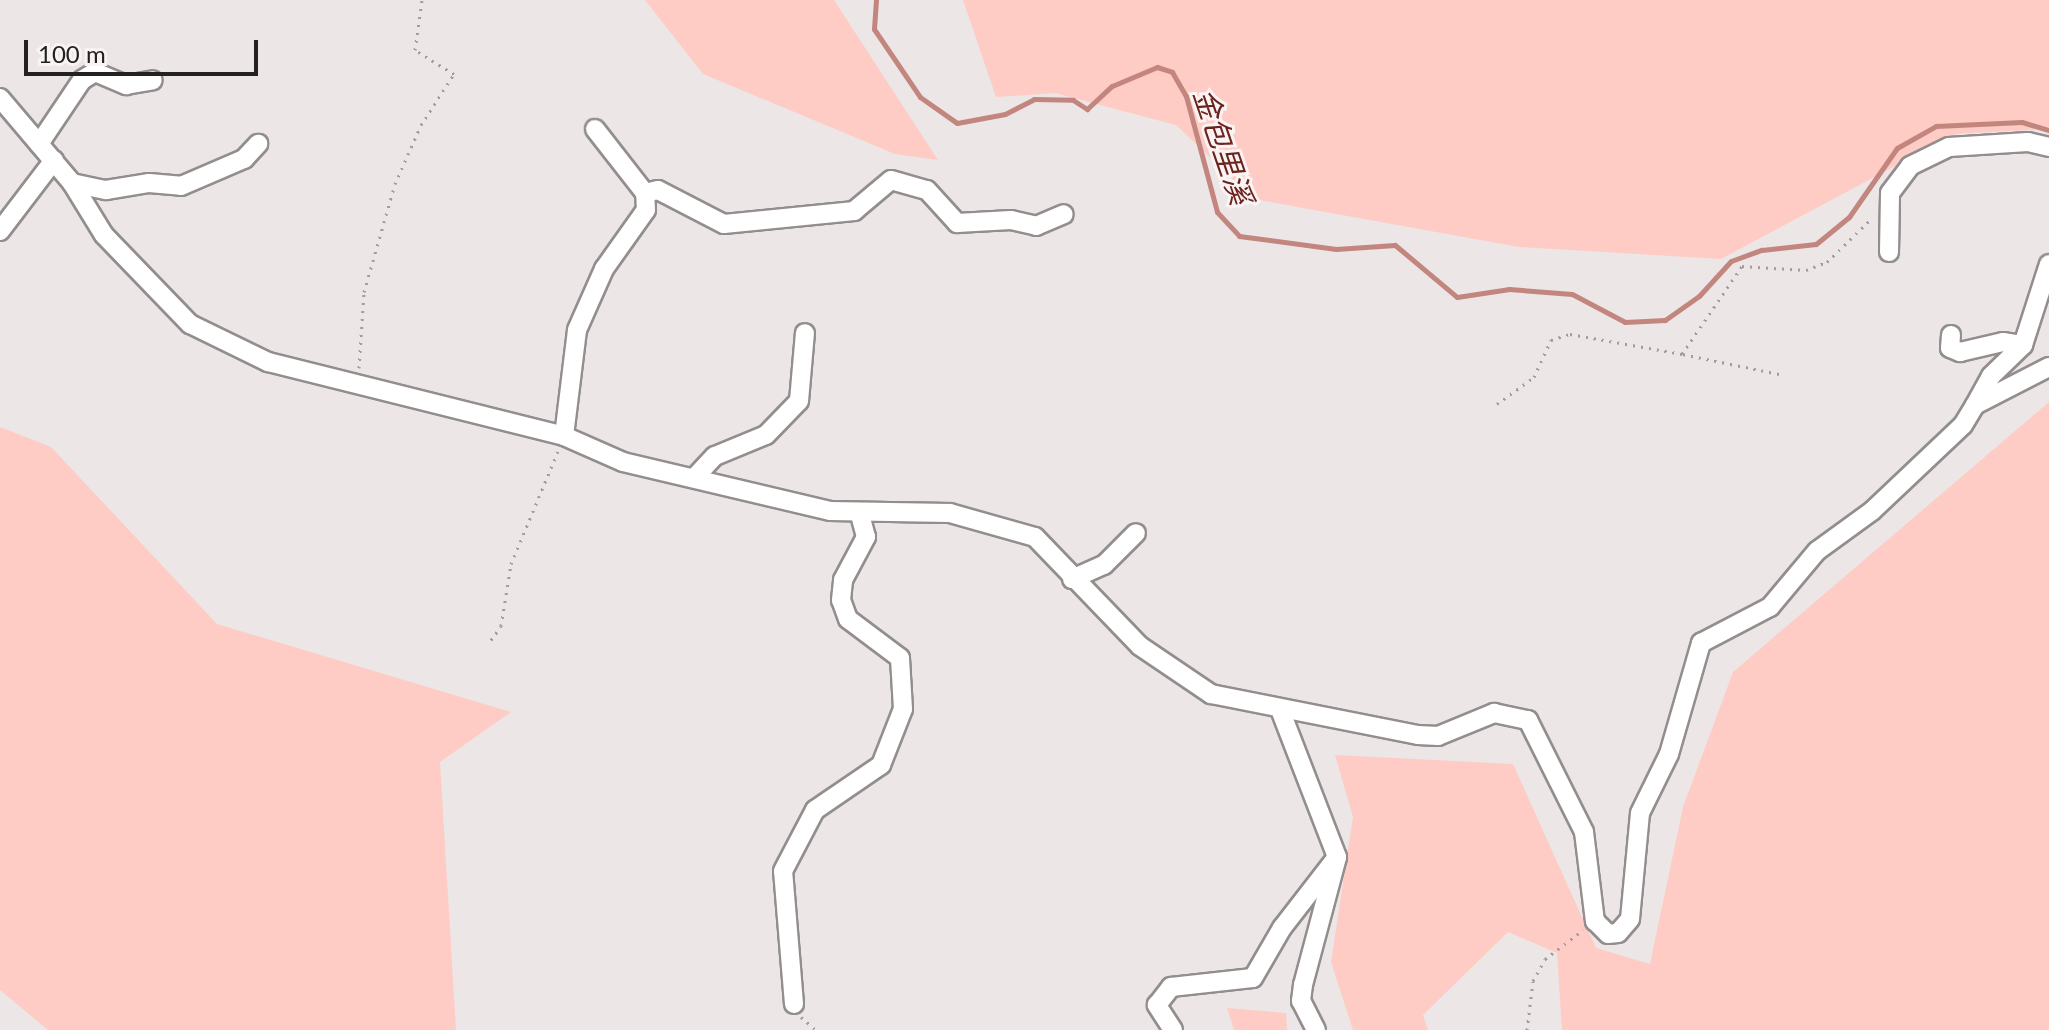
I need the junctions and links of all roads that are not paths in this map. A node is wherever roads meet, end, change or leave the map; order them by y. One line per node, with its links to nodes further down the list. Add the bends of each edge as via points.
1 (153, 80): 4 (street, via 126,85 95,72 82,80)
2 (0, 98): 4 (street)
3 (595, 129): 9 (street)
4 (39, 144): 7 (street)
5 (258, 144): 8 (street, via 244,159 181,186 149,183 106,190)
6 (2049, 147): 12 (street, via 2028,142 1949,147 1910,166 1890,193)
7 (54, 160): 8 (street); 11 (street)
8 (72, 183): 19 (street, via 104,235 190,324 268,362)
9 (645, 193): 10 (street, via 658,190 724,224 854,211 891,180 927,190 957,223 1011,220 1036,226); 19 (street, via 646,210 604,269 577,330)
10 (1064, 214)
11 (0, 231)
12 (1889, 252)
13 (2049, 264): 16 (street)
14 (805, 333): 20 (street, via 799,401 766,435 715,456)
15 (1951, 335): 16 (street, via 1950,348 1960,352 1993,343)
16 (2023, 345): 18 (street, via 1991,376)
17 (2049, 367): 18 (street)
18 (1975, 405): 24 (street, via 1963,425 1872,511 1817,551 1770,607 1701,643 1669,754 1640,813 1630,919 1618,933 1608,934 1595,921 1584,832 1528,720 1494,713 1438,736 1334,716)
19 (564, 436): 20 (street, via 623,462)
20 (697, 475): 21 (street)
21 (860, 514): 23 (street, via 950,513 1006,527 1035,537); 26 (street, via 866,537 843,580 841,600 848,619 900,658 903,709 881,765 815,810 783,871)
22 (1136, 533): 23 (street, via 1104,565)
23 (1072, 579): 24 (street, via 1188,682 1211,694)
24 (1281, 712): 25 (street)
25 (1337, 857): 27 (street, via 1282,928 1253,978 1171,987 1157,1005); 28 (street, via 1301,1001)
26 (794, 1004)
27 (1173, 1030)
28 (1316, 1030)

